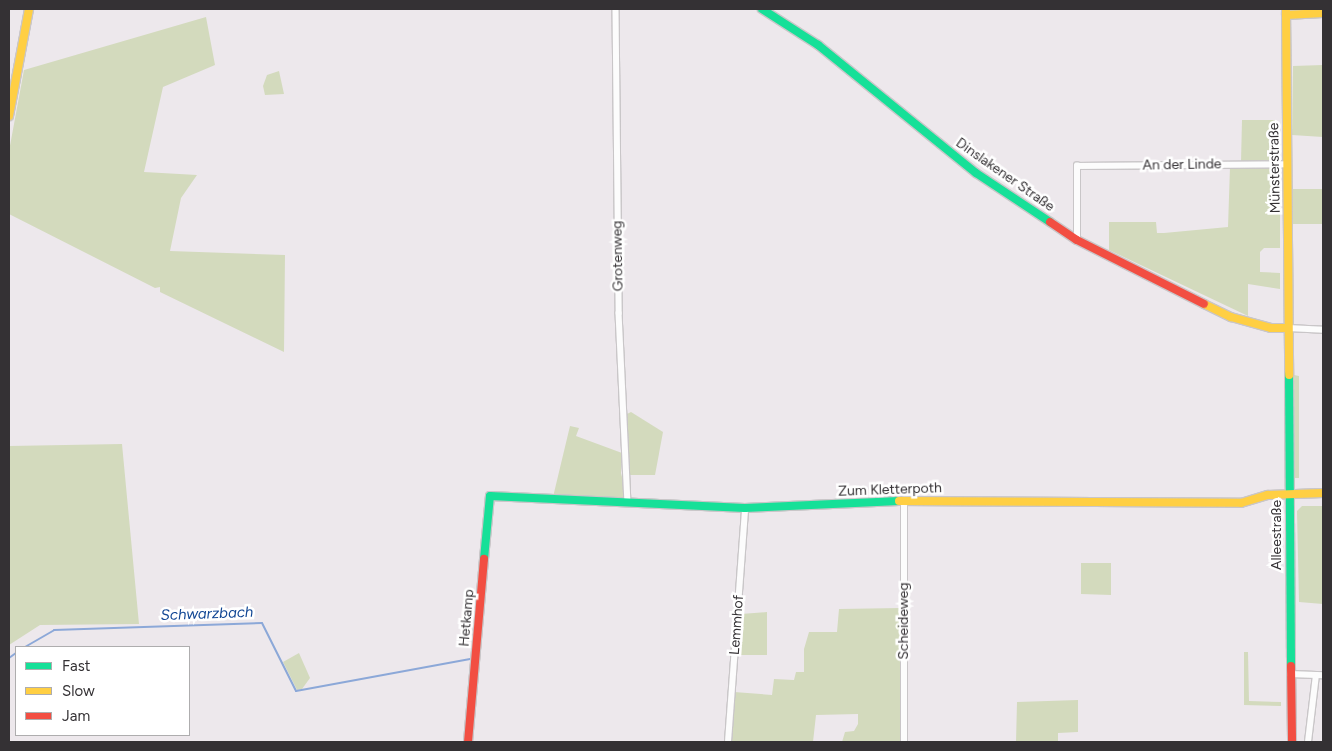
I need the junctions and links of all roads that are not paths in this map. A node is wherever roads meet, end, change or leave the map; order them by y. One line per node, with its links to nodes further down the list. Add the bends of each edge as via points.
1 (29, 9): 6 (main road)
2 (616, 9): 15 (street, Grotenweg, via 618,313)
3 (762, 9): 8 (main road, Dinslakener Straße, via 818,45 976,173)
4 (1286, 12): 5 (main road); 7 (main road, Münsterstraße)
5 (1323, 13)
6 (9, 116)
7 (1288, 164): 8 (street, An der Linde, via 1077,166); 9 (main road, Münsterstraße)
8 (1077, 240): 9 (main road, Dinslakener Straße, via 1231,316 1256,324 1277,324)
9 (1288, 328): 10 (street); 11 (main road, Alleestraße)
10 (1323, 330)
11 (1290, 493): 12 (main road, Zum Kletterpoth); 14 (main road, Zum Kletterpoth, via 1241,503); 17 (main road, Alleestraße)
12 (1323, 493)
13 (490, 496): 15 (main road, Zum Kletterpoth); 20 (main road, Hetkamp)
14 (904, 501): 16 (main road, Zum Kletterpoth); 22 (street, Scheideweg)
15 (628, 503): 16 (main road, Zum Kletterpoth)
16 (745, 508): 21 (street, Lemmhof)
17 (1290, 674): 18 (street); 23 (main road, Alleestraße)
18 (1316, 675): 19 (street); 24 (street)
19 (1323, 675)
20 (468, 742)
21 (728, 742)
22 (904, 742)
23 (1292, 742)
24 (1308, 742)

